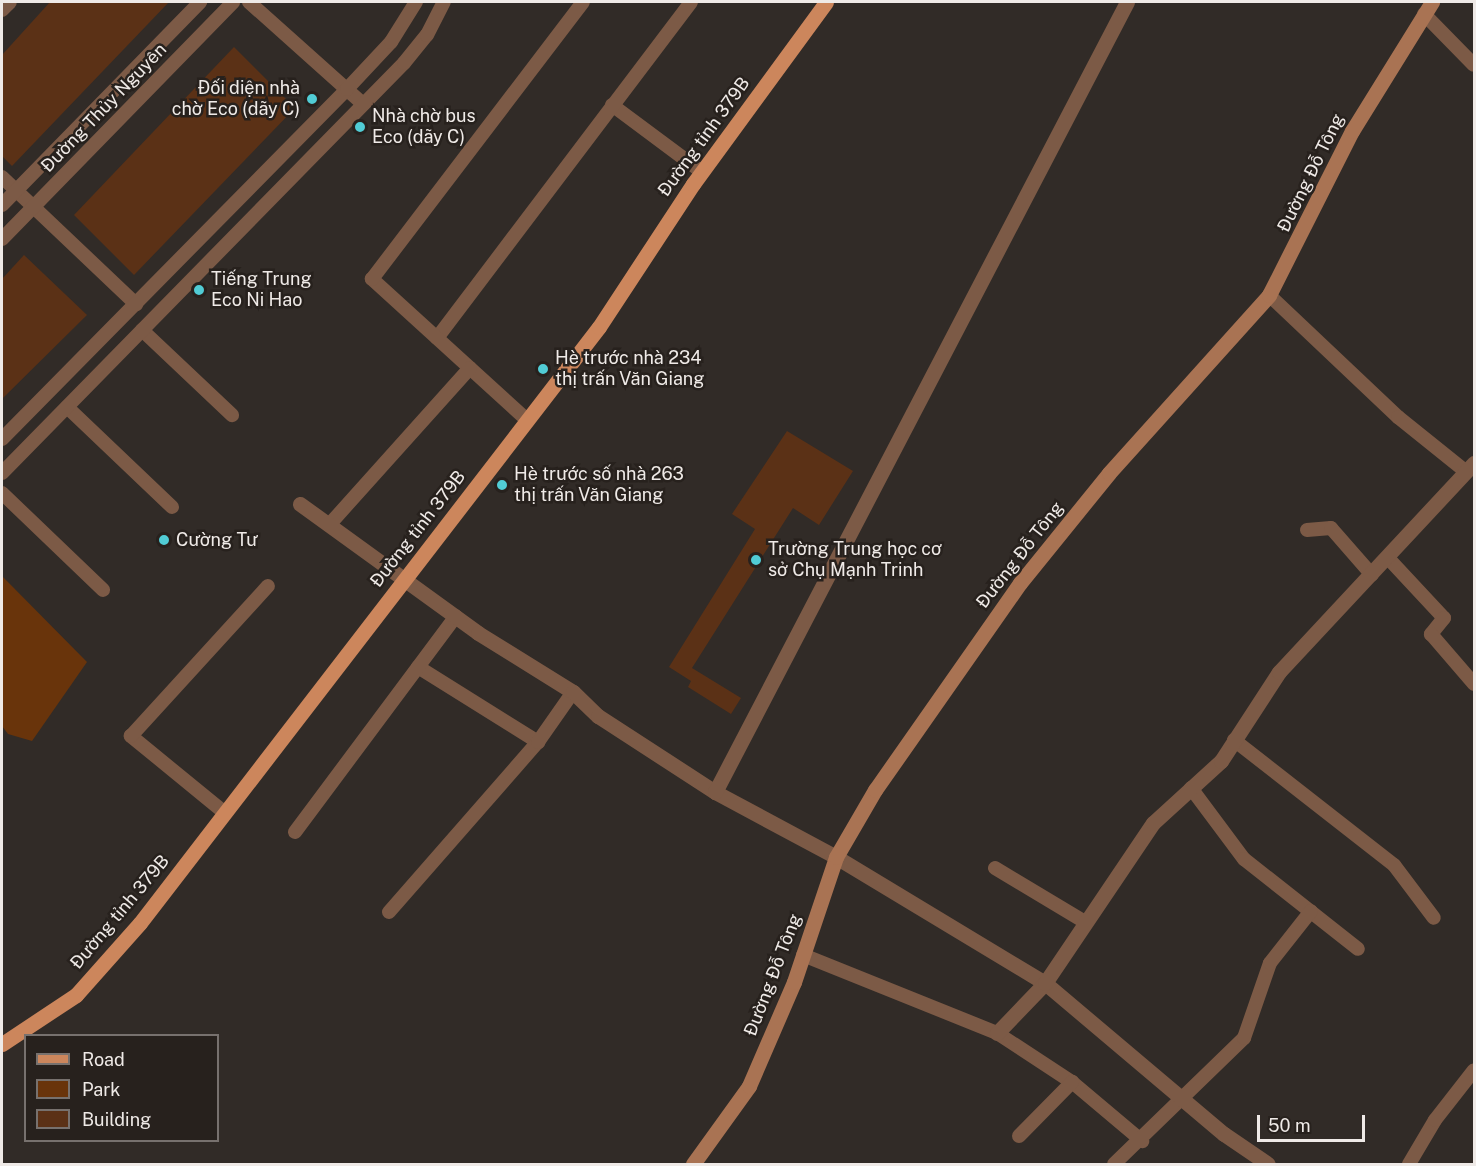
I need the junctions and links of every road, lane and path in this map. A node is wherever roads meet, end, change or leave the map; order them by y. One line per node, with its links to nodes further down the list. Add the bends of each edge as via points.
1 (10, 2): 12 (street)
2 (200, 2): 19 (street, Đường Thủy Nguyên)
3 (233, 2): 21 (street, Đường Thủy Nguyên)
4 (249, 2): 14 (street)
5 (416, 2): 14 (street, via 391,42)
6 (444, 2): 15 (street, via 427,35)
7 (583, 2): 26 (street, via 372,279)
8 (691, 2): 16 (street)
9 (826, 2): 17 (main road, Đường tỉnh 379B)
10 (1127, 2): 51 (street)
11 (1428, 8): 13 (street); 23 (main road, Đường Đỗ Tông, via 1352,131)
12 (2, 10)
13 (1474, 65)
14 (347, 89): 15 (street); 24 (street)
15 (363, 104): 25 (street)
16 (612, 105): 17 (street); 26 (street)
17 (702, 172): 30 (main road, Đường tỉnh 379B, via 598,327)
18 (2, 177): 19 (street)
19 (16, 190): 20 (street, Đường Thủy Nguyên); 21 (street)
20 (2, 205)
21 (33, 207): 22 (street, Đường Thủy Nguyên); 24 (street)
22 (2, 239)
23 (1269, 295): 32 (street, via 1398,417); 54 (main road, Đường Đỗ Tông, via 1109,473 1020,583 875,790)
24 (136, 304): 31 (street)
25 (142, 330): 28 (street); 29 (street)
26 (436, 338): 27 (street)
27 (470, 368): 30 (street); 37 (street)
28 (67, 407): 33 (street); 36 (street)
29 (232, 415)
30 (527, 420): 41 (main road, Đường tỉnh 379B)
31 (2, 439)
32 (1469, 466): 39 (street)
33 (2, 473)
34 (2, 493): 43 (street)
35 (300, 504): 37 (street)
36 (172, 507)
37 (330, 525): 41 (street)
38 (1307, 530): 40 (street, via 1331,528)
39 (1388, 558): 40 (street); 46 (street, via 1444,618 1431,634)
40 (1372, 575): 48 (street, via 1279,672)
41 (405, 579): 44 (street); 52 (main road, Đường tỉnh 379B)
42 (268, 586): 52 (street, via 131,736)
43 (103, 590)
44 (456, 616): 45 (street); 47 (street)
45 (418, 667): 49 (street); 53 (street)
46 (1474, 684)
47 (573, 692): 49 (street); 51 (street, via 598,716)
48 (1234, 740): 50 (street, via 1221,761); 58 (street, via 1394,865)
49 (538, 742): 57 (street)
50 (1191, 789): 56 (street, via 1244,859); 59 (street, via 1154,824)
51 (715, 792): 54 (street)
52 (225, 813): 64 (main road, Đường tỉnh 379B, via 140,923 76,995)
53 (295, 832)
54 (836, 857): 61 (main road, Đường Đỗ Tông); 62 (street)
55 (995, 868): 59 (street)
56 (1311, 911): 60 (street); 67 (street, via 1270,963 1244,1038)
57 (389, 912)
58 (1434, 918)
59 (1085, 922): 62 (street)
60 (1358, 949)
61 (803, 955): 63 (street); 70 (main road, Đường Đỗ Tông, via 749,1086)
62 (1045, 983): 63 (street); 67 (street)
63 (997, 1033): 66 (street)
64 (2, 1044)
65 (1474, 1070): 73 (street, via 1435,1120)
66 (1072, 1082): 68 (street); 69 (street)
67 (1183, 1100): 69 (street); 72 (street)
68 (1019, 1136)
69 (1142, 1141): 71 (street)
70 (693, 1164)
71 (1114, 1164)
72 (1268, 1164)
73 (1409, 1164)

